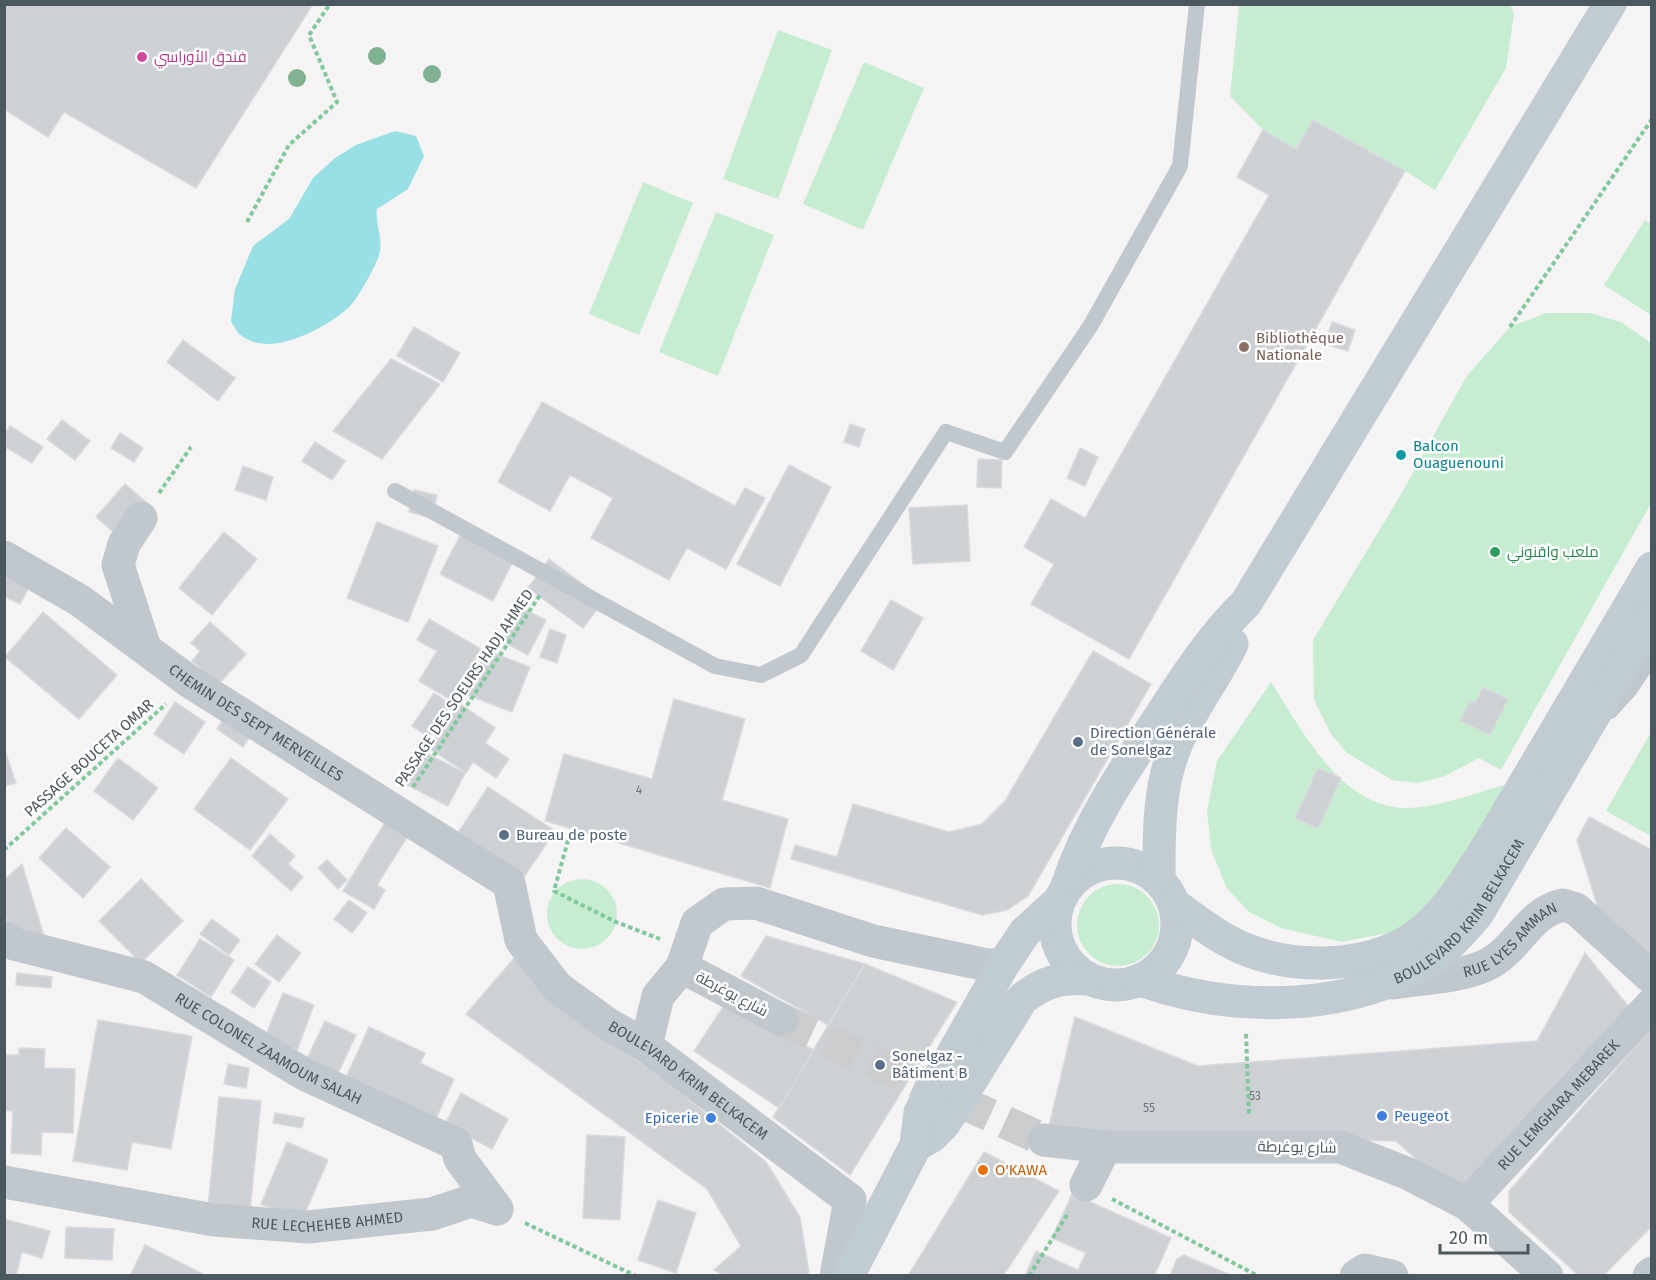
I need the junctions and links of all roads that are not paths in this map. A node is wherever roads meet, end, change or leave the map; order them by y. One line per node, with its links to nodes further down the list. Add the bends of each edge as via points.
1 (1197, 4): 3 (lane, via 1180,166 1091,325 1005,452 946,432 801,655 760,675 715,666)
2 (1610, 4): 7 (main road)
3 (395, 491)
4 (141, 518): 9 (street, via 124,544 118,565)
5 (4, 557): 9 (street, CHEMIN DES SEPT MERVEILLES, via 79,600)
6 (1652, 568): 13 (main road, BOULEVARD KRIM BELKACEM, via 1456,896 1413,938 1387,951 1355,959 1316,963 1283,960 1241,948)
7 (1246, 603): 13 (main road, via 1231,647 1179,736 1170,760 1160,811); 14 (main road, via 1215,634 1110,791)
8 (1652, 616): 11 (main road, BOULEVARD KRIM BELKACEM)
9 (144, 648): 12 (street, CHEMIN DES SEPT MERVEILLES, via 190,682)
10 (1652, 656): 11 (lane, via 1624,696)
11 (1580, 737): 21 (main road, BOULEVARD KRIM BELKACEM, via 1478,913 1436,955 1410,973)
12 (509, 883): 24 (street, BOULEVARD KRIM BELKACEM, via 521,940 557,987)
13 (1167, 893): 14 (main road, via 1145,870 1111,862 1087,870); 20 (main road, via 1178,923 1175,941 1156,971)
14 (1062, 894): 16 (main road, via 1025,932); 19 (main road, via 1054,932 1058,946 1070,965)
15 (4, 937): 31 (street, RUE COLONEL ZAAMOUM SALAH, via 14,945 144,976 304,1074 456,1144 460,1159)
16 (1003, 965): 17 (street, via 873,941 756,903 724,904 697,923); 26 (main road, via 920,1112)
17 (682, 967): 23 (street, شارع يوغرطة); 24 (street, via 658,996)
18 (1652, 978): 21 (street, RUE LYES AMMAN, via 1576,909 1563,904 1542,913 1494,961 1480,968)
19 (1088, 979): 20 (main road, via 1114,986); 26 (main road, via 1054,980 1036,987 1022,999 944,1124)
20 (1140, 980): 21 (main road, BOULEVARD KRIM BELKACEM, via 1197,997 1246,1003 1297,1001)
21 (1376, 986)
22 (1652, 1004): 30 (street, RUE LEMGHARA MEBAREK)
23 (782, 1020)
24 (646, 1046): 32 (street, BOULEVARD KRIM BELKACEM, via 850,1200)
25 (1044, 1140): 27 (street, شارع يوغرطة)
26 (916, 1145): 33 (main road)
27 (1106, 1147): 29 (street); 30 (street, شارع يوغرطة, via 1340,1147 1409,1174)
28 (4, 1182): 31 (street, RUE LECHEHEB AHMED, via 214,1220 308,1227 432,1214 471,1201)
29 (1086, 1185)
30 (1467, 1204): 36 (street, شارع يوغرطة)
31 (496, 1209)
32 (836, 1275)
33 (848, 1275)
34 (1356, 1275): 35 (street, via 1365,1270)
35 (1392, 1275)
36 (1547, 1275)

